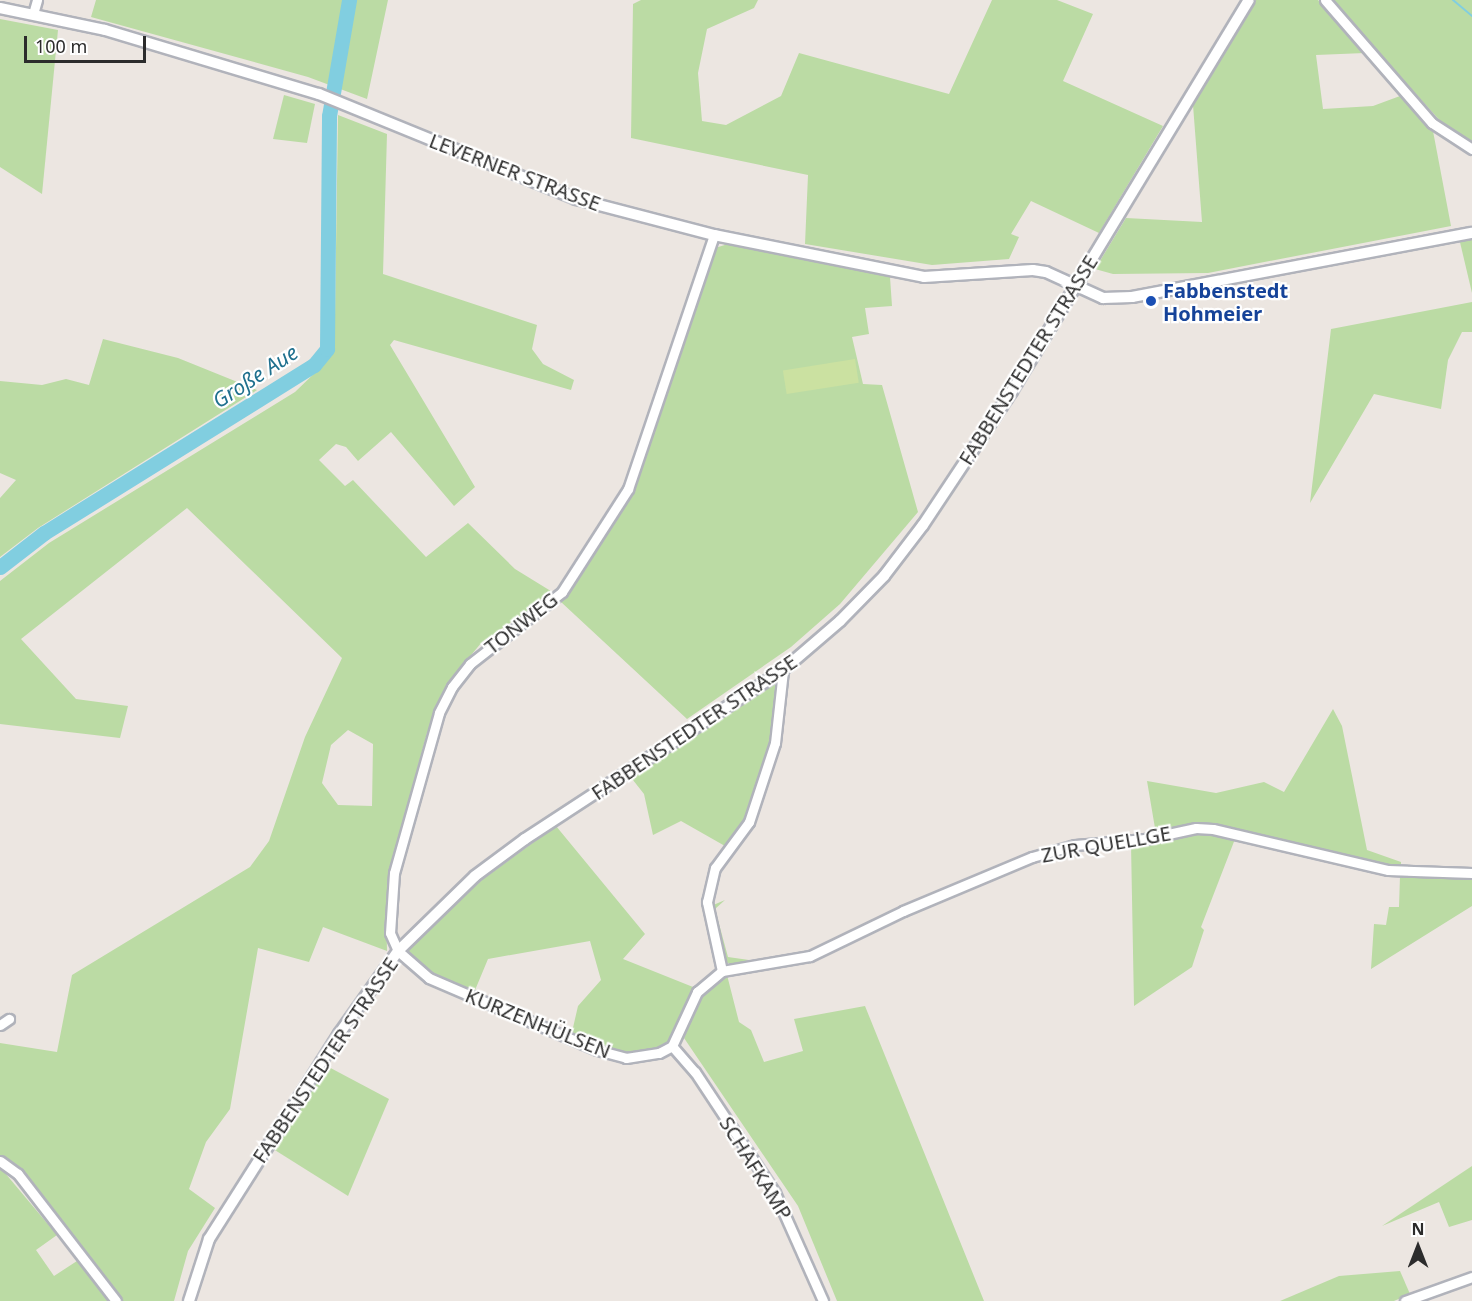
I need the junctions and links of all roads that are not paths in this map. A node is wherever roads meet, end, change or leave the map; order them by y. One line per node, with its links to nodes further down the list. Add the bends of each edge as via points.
1 (37, 0): 5 (street)
2 (1249, 0): 9 (street, FABBENSTEDTER STRASSE)
3 (1325, 0): 6 (street, via 1414,105 1440,129)
4 (0, 8): 5 (street, LEVERNER STRASSE)
5 (33, 14): 8 (street, LEVERNER STRASSE, via 180,51 319,94 576,200)
6 (1472, 149)
7 (1472, 233): 9 (street, LEVERNER STRASSE, via 1132,297 1103,298)
8 (714, 235): 9 (street, LEVERNER STRASSE, via 924,277 1032,270); 12 (street, TONWEG, via 628,489 562,592 470,664 439,713 394,873 390,933)
9 (1076, 285): 10 (street, FABBENSTEDTER STRASSE, via 1012,391 923,525 876,584)
10 (783, 670): 12 (street, FABBENSTEDTER STRASSE, via 525,839 475,876); 13 (street, via 775,742 749,822 715,868 707,903)
11 (1472, 873): 13 (street, ZUR QUELLGE, via 1388,870 1196,828 1145,839 1076,845 1032,857 903,911 810,956)
12 (398, 951): 16 (street, KURZENHÜLSEN, via 429,978 597,1050 626,1058 659,1053); 20 (street, FABBENSTEDTER STRASSE, via 339,1034 209,1239)
13 (722, 971): 16 (street, via 698,992)
14 (9, 1019): 15 (street)
15 (0, 1025)
16 (672, 1046): 21 (street, SCHAFKAMP, via 694,1072 775,1193)
17 (0, 1161): 19 (street, via 18,1174)
18 (1472, 1277): 22 (street)
19 (116, 1301)
20 (189, 1301)
21 (823, 1301)
22 (1405, 1301)

